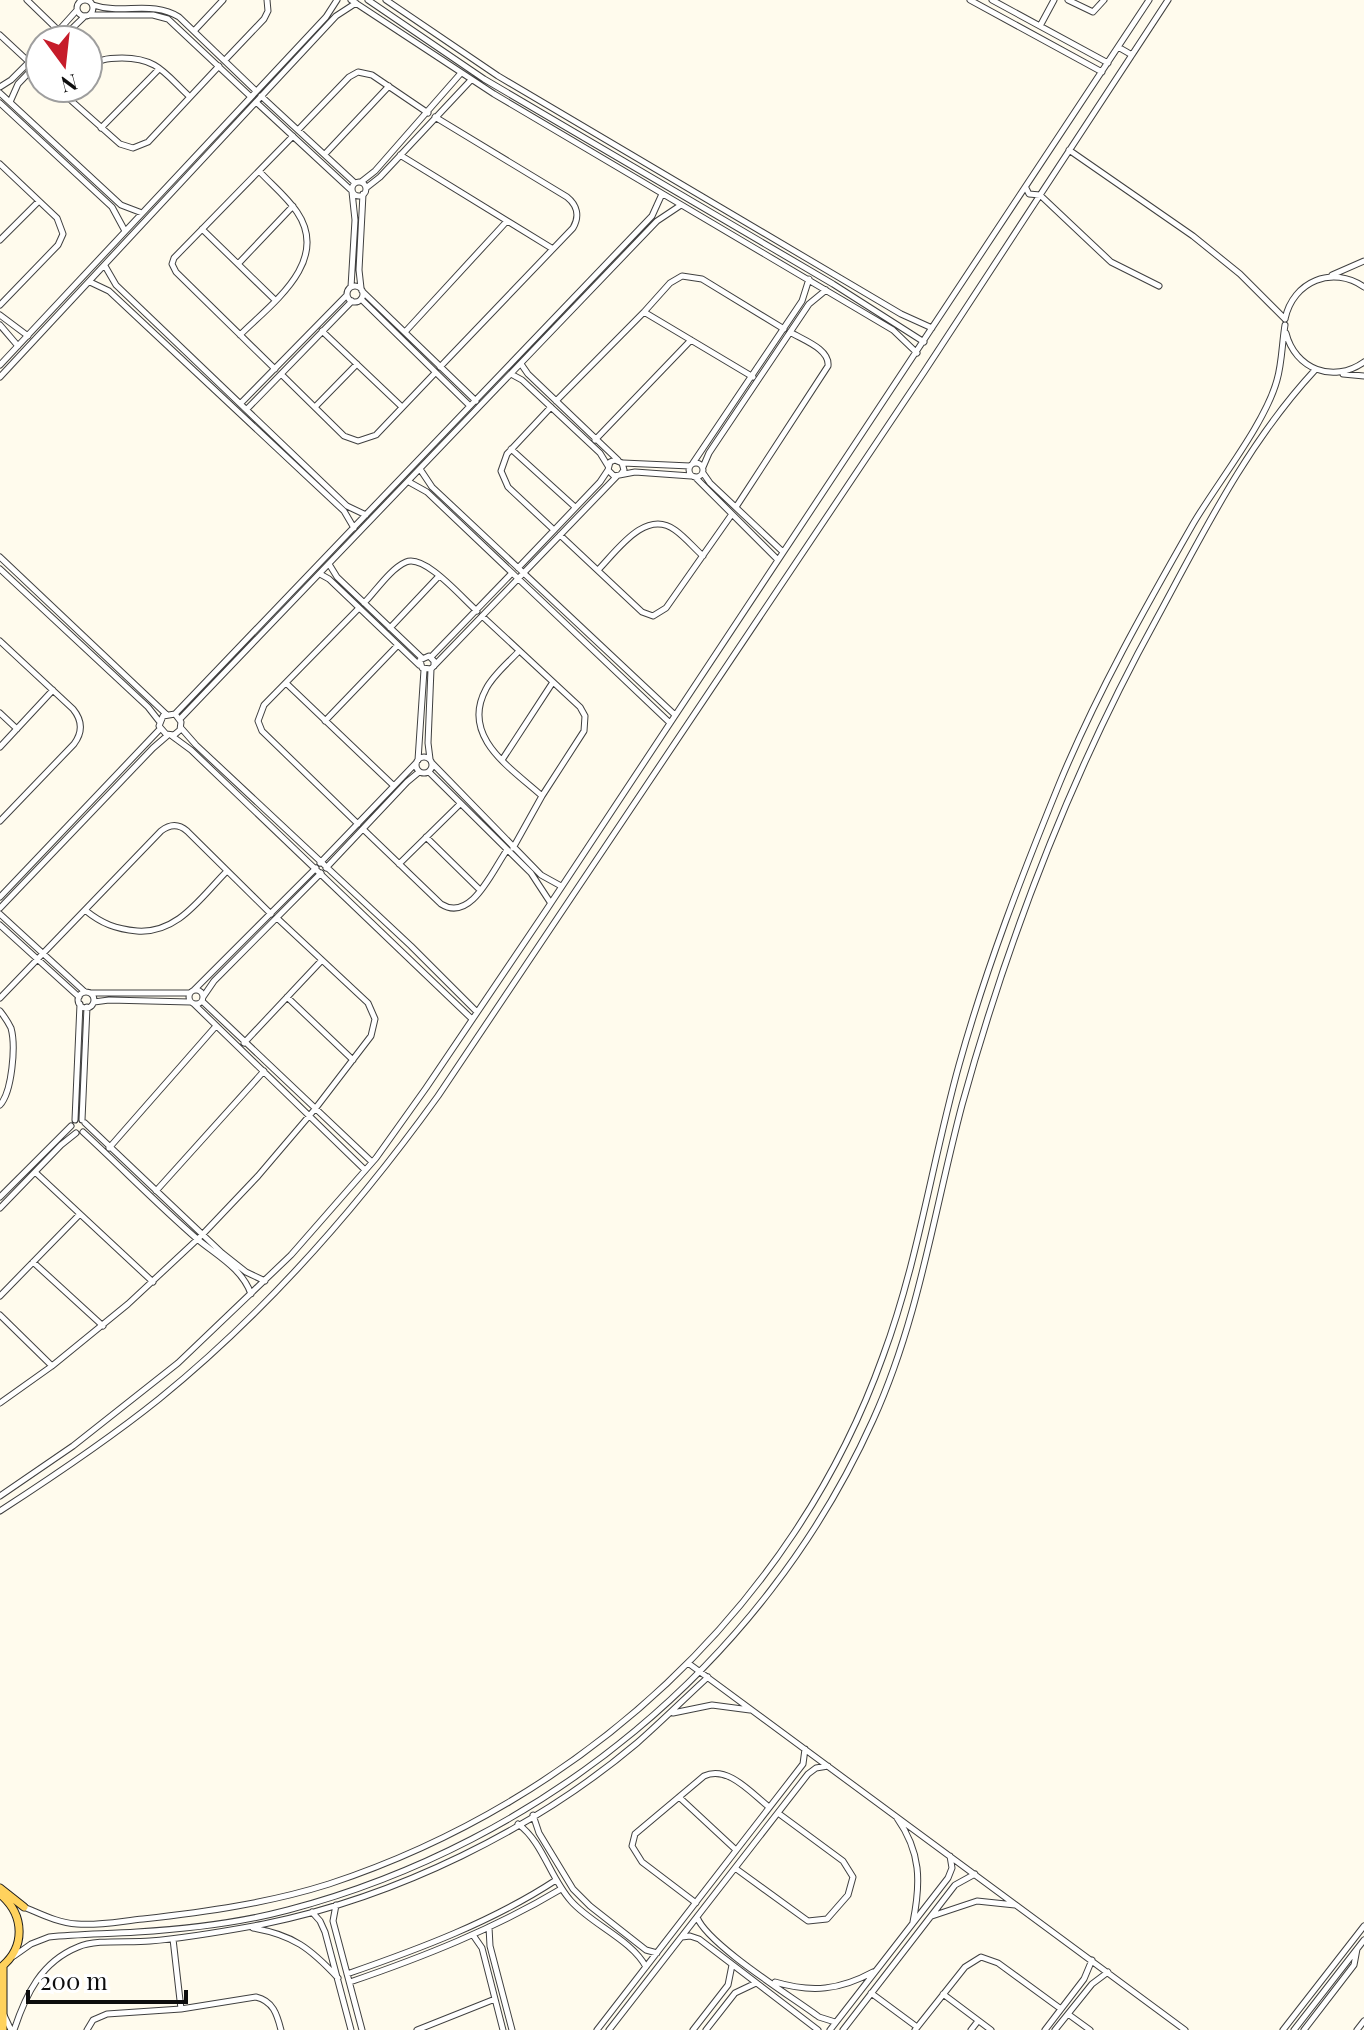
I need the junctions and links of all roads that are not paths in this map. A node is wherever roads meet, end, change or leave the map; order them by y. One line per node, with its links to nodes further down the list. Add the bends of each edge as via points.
1 (27, 0): 20 (street)
2 (162, 0): 18 (street)
3 (223, 0): 25 (street)
4 (267, 0): 31 (street, via 264,19)
5 (337, 0): 23 (street)
6 (386, 0): 64 (street, via 498,76)
7 (970, 0): 36 (street)
8 (992, 0): 24 (street)
9 (1054, 0): 24 (street)
10 (1068, 0): 11 (street, via 1093,12)
11 (1104, 0)
12 (1149, 0): 27 (street)
13 (1168, 0): 28 (street)
14 (370, 1): 68 (street, via 484,79)
15 (91, 2): 17 (street); 18 (street, via 108,9); 19 (street)
16 (354, 2): 23 (street); 37 (street)
17 (79, 4): 19 (street); 21 (street)
18 (156, 7): 25 (street, via 174,13)
19 (87, 16): 22 (street); 33 (street, via 163,17)
20 (52, 24)
21 (64, 24)
22 (78, 24)
23 (325, 24): 42 (street)
24 (1040, 26): 32 (street)
25 (194, 31): 31 (street)
26 (0, 35): 29 (street)
27 (1118, 47): 28 (street); 32 (street)
28 (1132, 55): 53 (street)
29 (24, 57)
30 (104, 59): 34 (street, via 141,58)
31 (225, 60): 42 (street)
32 (1108, 63): 36 (street)
33 (219, 66): 43 (street); 44 (street)
34 (159, 69): 43 (street); 50 (street)
35 (24, 70): 41 (street)
36 (1102, 72): 60 (street)
37 (461, 73): 39 (street); 48 (street)
38 (24, 76): 45 (street)
39 (471, 80): 49 (street); 65 (street)
40 (389, 86): 48 (street); 51 (street, via 368,72 353,74); 55 (street)
41 (0, 90): 45 (street)
42 (259, 93): 44 (street); 51 (street)
43 (190, 97): 50 (street, via 141,146 124,147)
44 (253, 99): 52 (street); 61 (street)
45 (10, 102): 54 (street)
46 (75, 104): 50 (street)
47 (1, 106): 54 (street)
48 (428, 113): 59 (street, via 372,174)
49 (435, 117): 56 (street); 78 (street, via 571,200 575,223)
50 (101, 128)
51 (298, 130): 55 (street)
52 (293, 136): 58 (street); 63 (street)
53 (1069, 150): 66 (street); 96 (street, via 1193,236 1240,274)
54 (57, 152): 71 (street, via 121,205); 76 (street, via 112,207)
55 (325, 154): 59 (street)
56 (400, 155): 62 (street); 73 (street)
57 (0, 164): 67 (street)
58 (259, 171): 70 (street); 75 (street)
59 (358, 182): 62 (street); 63 (street)
60 (1027, 186): 66 (street, via 1029,194); 72 (street)
61 (170, 188): 71 (street); 81 (street)
62 (364, 191): 63 (street, via 357,196); 88 (street)
63 (352, 192): 86 (street)
64 (698, 193): 68 (street); 98 (street)
65 (662, 194): 69 (street); 125 (street, via 652,216)
66 (1040, 195): 74 (street); 85 (street, via 1111,262)
67 (39, 201): 77 (street); 93 (street, via 61,223 61,240)
68 (692, 202): 105 (street)
69 (681, 205): 83 (street); 112 (street, via 657,221)
70 (293, 206): 80 (street); 92 (street, via 304,228 306,253 295,280)
71 (142, 213): 76 (street)
72 (1009, 213): 74 (street, via 1018,213); 98 (street)
73 (507, 221): 78 (street); 101 (street)
74 (1022, 221): 139 (street)
75 (202, 229): 80 (street); 102 (street, via 174,258 172,267)
76 (125, 231): 103 (street)
77 (0, 240)
78 (553, 249): 114 (street)
79 (1364, 261): 82 (street)
80 (238, 264): 92 (street)
81 (105, 265): 84 (street); 107 (street, via 113,281)
82 (1327, 277): 87 (street); 96 (street, via 1299,291)
83 (809, 279): 89 (street); 99 (street)
84 (90, 282): 109 (street, via 106,288); 122 (street)
85 (1159, 286)
86 (351, 287): 88 (street); 90 (street)
87 (1364, 287)
88 (362, 290): 91 (street); 101 (street)
89 (826, 290): 99 (street); 108 (street, via 893,330)
90 (349, 298): 91 (street); 100 (street); 115 (street)
91 (361, 299): 117 (street)
92 (275, 300): 102 (street)
93 (0, 305)
94 (644, 312): 99 (street, via 670,283 689,276); 104 (street); 126 (street)
95 (0, 315): 103 (street)
96 (1285, 322): 116 (street, via 1292,349); 287 (street, via 1274,389 1185,538 1093,709 1014,896 958,1071 901,1305 868,1396 803,1518)
97 (0, 325): 106 (street)
98 (932, 328): 105 (street)
99 (787, 330): 123 (street); 141 (street); 149 (street, via 825,353 828,366)
100 (322, 331): 111 (street); 119 (street)
101 (405, 332): 114 (street)
102 (240, 335): 115 (street)
103 (28, 336): 106 (street)
104 (691, 340): 123 (street); 131 (street)
105 (924, 342): 108 (street)
106 (18, 346): 113 (street)
107 (188, 353): 109 (street); 124 (street)
108 (917, 353): 133 (street)
109 (182, 359): 137 (street)
110 (1364, 362): 118 (street)
111 (357, 364): 128 (street); 129 (street)
112 (521, 364): 120 (street); 126 (street)
113 (0, 365)
114 (440, 367): 125 (street)
115 (275, 369): 124 (street)
116 (1315, 370): 118 (street); 288 (street, via 1272,420 1228,488 1096,733 1057,821 1000,981 961,1112 914,1309 875,1416 800,1550)
117 (435, 373): 127 (street); 129 (street)
118 (1334, 373): 121 (street)
119 (281, 374): 128 (street); 130 (street)
120 (511, 374): 125 (street); 126 (street)
121 (1364, 376)
122 (0, 377)
123 (753, 377): 136 (street)
124 (241, 403): 130 (street)
125 (478, 403): 127 (street); 140 (street)
126 (554, 404): 131 (street); 132 (street); 138 (street)
127 (470, 406): 144 (street)
128 (315, 407): 129 (street, via 344,436 358,441 372,438)
129 (402, 407)
130 (247, 409): 134 (street)
131 (595, 440): 135 (street)
132 (511, 449): 148 (street); 154 (street, via 501,464 504,482)
133 (846, 459): 139 (street); 146 (street)
134 (303, 462): 137 (street); 151 (street, via 347,506)
135 (620, 462): 136 (street); 138 (street, via 610,462); 142 (street, via 624,467)
136 (692, 465): 141 (street, via 698,463); 143 (street)
137 (297, 468): 152 (street, via 344,511)
138 (608, 468): 142 (street); 148 (street)
139 (858, 468): 147 (street)
140 (420, 469): 145 (street); 153 (street)
141 (703, 470): 143 (street); 149 (street)
142 (619, 475): 143 (street); 155 (street)
143 (693, 476): 150 (street)
144 (400, 480): 145 (street); 151 (street)
145 (407, 483): 156 (street, via 427,492); 161 (street)
146 (829, 483): 147 (street); 157 (street)
147 (842, 491): 229 (street)
148 (575, 507): 154 (street)
149 (736, 507): 157 (street)
150 (732, 514): 158 (street); 160 (street)
151 (366, 515): 152 (street)
152 (354, 528): 173 (street)
153 (478, 530): 156 (street); 162 (street)
154 (554, 530): 162 (street)
155 (560, 535): 164 (street); 166 (street)
156 (473, 536): 165 (street)
157 (783, 552): 160 (street)
158 (703, 556): 164 (street, via 674,530 651,524); 164 (street, via 663,612 653,616)
159 (0, 557): 172 (street)
160 (778, 560): 192 (street)
161 (329, 564): 167 (street); 170 (street)
162 (518, 568): 166 (street)
163 (0, 569): 174 (street)
164 (597, 570)
165 (512, 573): 169 (street); 171 (street)
166 (524, 573): 169 (street); 176 (street)
167 (320, 574): 170 (street); 173 (street)
168 (439, 576): 170 (street, via 422,562 409,561); 171 (street); 175 (street)
169 (518, 579): 171 (street); 177 (street)
170 (361, 605): 175 (street); 179 (street); 188 (street)
171 (479, 614): 180 (street); 181 (street); 186 (street)
172 (67, 620): 174 (street); 191 (street)
173 (267, 624): 193 (street)
174 (61, 626): 194 (street)
175 (390, 628): 182 (street)
176 (583, 629): 177 (street); 183 (street)
177 (578, 635): 184 (street)
178 (0, 641): 189 (street)
179 (398, 645): 185 (street); 195 (street)
180 (519, 651): 187 (street); 202 (street, via 487,687 481,705 483,738)
181 (431, 657): 182 (street); 186 (street)
182 (422, 658): 185 (street)
183 (618, 661): 184 (street); 192 (street)
184 (612, 667): 196 (street)
185 (422, 668): 186 (street); 204 (street)
186 (433, 668): 203 (street)
187 (553, 682): 202 (street); 209 (street, via 583,711 586,726)
188 (286, 683): 195 (street); 214 (street, via 260,710 259,727)
189 (53, 690): 198 (street); 213 (street, via 76,714 79,734)
190 (0, 713): 198 (street)
191 (166, 714): 193 (street); 194 (street)
192 (675, 715): 196 (street)
193 (178, 717): 197 (street)
194 (159, 721): 199 (street)
195 (325, 721): 207 (street)
196 (670, 723): 221 (street)
197 (181, 727): 200 (street); 208 (street)
198 (17, 729): 201 (street)
199 (160, 729): 200 (street); 217 (street)
200 (170, 735): 208 (street); 217 (street)
201 (0, 747)
202 (502, 760): 209 (street)
203 (431, 761): 204 (street, via 423,757); 206 (street); 212 (street)
204 (417, 762): 205 (street); 207 (street)
205 (419, 772): 206 (street); 210 (street)
206 (429, 772): 211 (street)
207 (394, 786): 210 (street)
208 (241, 793): 219 (street)
209 (542, 796): 216 (street)
210 (385, 800): 214 (street)
211 (460, 804): 212 (street); 215 (street)
212 (480, 818): 216 (street)
213 (0, 821)
214 (360, 826): 218 (street); 219 (street)
215 (426, 837): 218 (street); 222 (street)
216 (510, 849): 221 (street); 222 (street); 224 (street)
217 (50, 851): 223 (street); 226 (street)
218 (399, 864): 222 (street, via 446,907 463,907)
219 (321, 868): 228 (street); 231 (street); 232 (street)
220 (227, 871): 225 (street, via 177,922 163,929 116,929); 225 (street, via 187,831 169,826); 228 (street)
221 (561, 886): 224 (street)
222 (480, 890)
223 (0, 897)
224 (550, 902): 227 (street)
225 (85, 910): 235 (street)
226 (0, 911): 235 (street)
227 (545, 912): 229 (street); 233 (street)
228 (272, 918): 237 (street); 238 (street); 242 (street)
229 (557, 919): 234 (street)
230 (0, 925): 236 (street)
231 (389, 926): 232 (street); 248 (street)
232 (384, 932): 249 (street)
233 (529, 935): 234 (street); 248 (street)
234 (540, 942): 277 (street, via 388,1164 299,1267)
235 (43, 954): 236 (street); 239 (street)
236 (38, 960): 241 (street); 243 (street)
237 (322, 960): 240 (street); 253 (street, via 374,1013 373,1030)
238 (192, 991): 239 (street); 242 (street, via 201,991); 245 (street)
239 (88, 993): 243 (street); 244 (street)
240 (287, 997): 251 (street); 253 (street)
241 (0, 998)
242 (203, 999): 245 (street); 251 (street)
243 (79, 1000): 246 (street); 252 (street)
244 (94, 1002): 245 (street); 246 (street)
245 (192, 1003): 250 (street)
246 (87, 1007): 252 (street)
247 (0, 1011): 255 (street, via 12,1034 9,1090)
248 (477, 1012): 249 (street)
249 (472, 1019): 263 (street)
250 (216, 1026): 254 (street); 262 (street)
251 (244, 1043): 256 (street)
252 (80, 1050): 258 (street)
253 (353, 1060): 256 (street)
254 (264, 1071): 257 (street); 266 (street)
255 (0, 1105)
256 (315, 1109): 257 (street); 263 (street)
257 (310, 1115): 264 (street); 270 (street)
258 (81, 1121): 259 (street); 260 (street); 262 (street)
259 (71, 1126): 261 (street); 267 (street)
260 (83, 1132): 261 (street); 270 (street)
261 (76, 1133): 265 (street)
262 (109, 1148): 266 (street)
263 (372, 1162): 264 (street)
264 (365, 1170): 272 (street)
265 (35, 1172): 268 (street); 269 (street)
266 (156, 1191): 270 (street)
267 (0, 1197)
268 (0, 1208)
269 (80, 1214): 271 (street); 273 (street)
270 (200, 1237): 272 (street); 273 (street); 274 (street)
271 (33, 1262): 275 (street); 278 (street)
272 (265, 1281): 274 (street)
273 (153, 1282): 278 (street)
274 (251, 1294): 277 (street)
275 (0, 1296)
276 (0, 1315): 281 (street)
277 (236, 1319): 279 (street); 280 (street)
278 (103, 1326): 281 (street)
279 (211, 1333): 280 (street, via 220,1335); 283 (street, via 121,1410)
280 (222, 1343): 285 (street, via 150,1406)
281 (52, 1366): 282 (street)
282 (0, 1403)
283 (10, 1490): 284 (street); 285 (street)
284 (0, 1496)
285 (16, 1501): 286 (street)
286 (0, 1511)
287 (720, 1631): 288 (street); 289 (street)
288 (730, 1639): 290 (street)
289 (688, 1663): 290 (street); 324 (street, via 617,1729 545,1782 404,1855 279,1897 194,1914)
290 (700, 1672): 291 (street); 332 (street, via 588,1768 503,1823 435,1858 288,1910 200,1927)
291 (708, 1677): 292 (street); 293 (street)
292 (756, 1712): 293 (street, via 712,1705); 294 (street)
293 (668, 1714): 302 (street, via 603,1769)
294 (805, 1748): 295 (street); 296 (street)
295 (830, 1766): 297 (street); 301 (street)
296 (800, 1768): 297 (street); 299 (street)
297 (808, 1774): 300 (street)
298 (679, 1797): 299 (street, via 704,1776 719,1773); 306 (street); 317 (street, via 635,1834 632,1846 642,1862)
299 (769, 1807): 306 (street)
300 (778, 1813): 308 (street); 308 (street, via 846,1864 853,1877 848,1895 827,1919 808,1921)
301 (894, 1814): 307 (street); 325 (street, via 917,1860)
302 (533, 1815): 303 (street); 304 (street)
303 (518, 1824): 305 (street); 318 (street, via 439,1867)
304 (537, 1829): 305 (street); 343 (street, via 578,1895 646,1950)
305 (528, 1833): 311 (street)
306 (736, 1850): 317 (street)
307 (950, 1855): 309 (street); 310 (street)
308 (735, 1868): 323 (street)
309 (975, 1874): 312 (street); 319 (street)
310 (950, 1876): 312 (street); 325 (street)
311 (556, 1880): 314 (street); 351 (street, via 458,1932)
312 (957, 1883): 322 (street)
313 (0, 1888): 320 (main road)
314 (561, 1889): 330 (street); 348 (street)
315 (0, 1894): 316 (main road)
316 (8, 1901): 320 (street); 344 (main road, via 20,1934)
317 (696, 1903): 343 (street)
318 (336, 1905): 321 (street); 326 (street)
319 (1018, 1906): 322 (street, via 977,1901); 345 (street)
320 (24, 1907): 324 (street, via 80,1925)
321 (311, 1912): 328 (street); 329 (street)
322 (931, 1916): 358 (street)
323 (697, 1917): 331 (street); 335 (street)
324 (110, 1922): 332 (street)
325 (913, 1923): 349 (street)
326 (334, 1924): 329 (street); 351 (street)
327 (1364, 1926): 393 (street)
328 (248, 1927): 337 (street); 352 (street, via 297,1941)
329 (324, 1927): 352 (street)
330 (489, 1927): 334 (street); 338 (street)
331 (703, 1929): 336 (street); 354 (street)
332 (110, 1934): 333 (street)
333 (90, 1935): 340 (street); 344 (street, via 43,1939)
334 (472, 1935): 341 (street); 355 (street)
335 (681, 1937): 336 (street); 382 (street)
336 (696, 1938): 346 (street)
337 (173, 1939): 340 (street); 361 (street)
338 (489, 1940): 341 (street); 380 (street)
339 (1364, 1940): 342 (street)
340 (91, 1943): 373 (street, via 74,1948 41,1974 26,1995)
341 (481, 1943): 360 (street)
342 (1357, 1949): 394 (street); 395 (street, via 1354,1965)
343 (657, 1953): 348 (street)
344 (10, 1959): 347 (main road)
345 (1092, 1960): 350 (street); 362 (street)
346 (731, 1964): 353 (street); 356 (street)
347 (2, 1967): 363 (main road)
348 (646, 1967): 381 (street)
349 (877, 1969): 354 (street, via 831,1989); 368 (street)
350 (1108, 1972): 364 (street); 392 (street)
351 (347, 1974): 355 (street)
352 (338, 1979): 376 (street)
353 (730, 1980): 357 (street); 383 (street)
354 (769, 1980): 365 (street)
355 (350, 1982): 377 (street)
356 (757, 1983): 357 (street); 371 (street)
357 (740, 1989): 384 (street)
358 (871, 1993): 372 (street); 386 (street)
359 (943, 1994): 362 (street, via 968,1964 988,1958); 366 (street); 372 (street)
360 (495, 1999): 370 (street); 379 (street)
361 (181, 2009): 374 (street, via 107,2014 93,2020); 375 (street, via 259,1998 275,2010)
362 (1061, 2009): 389 (street)
363 (2, 2012): 369 (main road); 373 (street)
364 (1068, 2014): 390 (street); 391 (street)
365 (823, 2019): 368 (street); 371 (street)
366 (978, 2021): 387 (street); 388 (street)
367 (1364, 2021): 396 (street)
368 (836, 2022): 385 (street)
369 (2, 2027)
370 (432, 2027): 378 (street)
371 (817, 2029)
372 (916, 2029)
373 (13, 2030)
374 (87, 2030)
375 (281, 2030)
376 (351, 2030)
377 (362, 2030)
378 (417, 2030)
379 (503, 2030)
380 (512, 2030)
381 (597, 2030)
382 (609, 2030)
383 (693, 2030)
384 (706, 2030)
385 (830, 2030)
386 (843, 2030)
387 (971, 2030)
388 (991, 2030)
389 (1045, 2030)
390 (1055, 2030)
391 (1090, 2030)
392 (1185, 2030)
393 (1283, 2030)
394 (1294, 2030)
395 (1304, 2030)
396 (1357, 2030)

